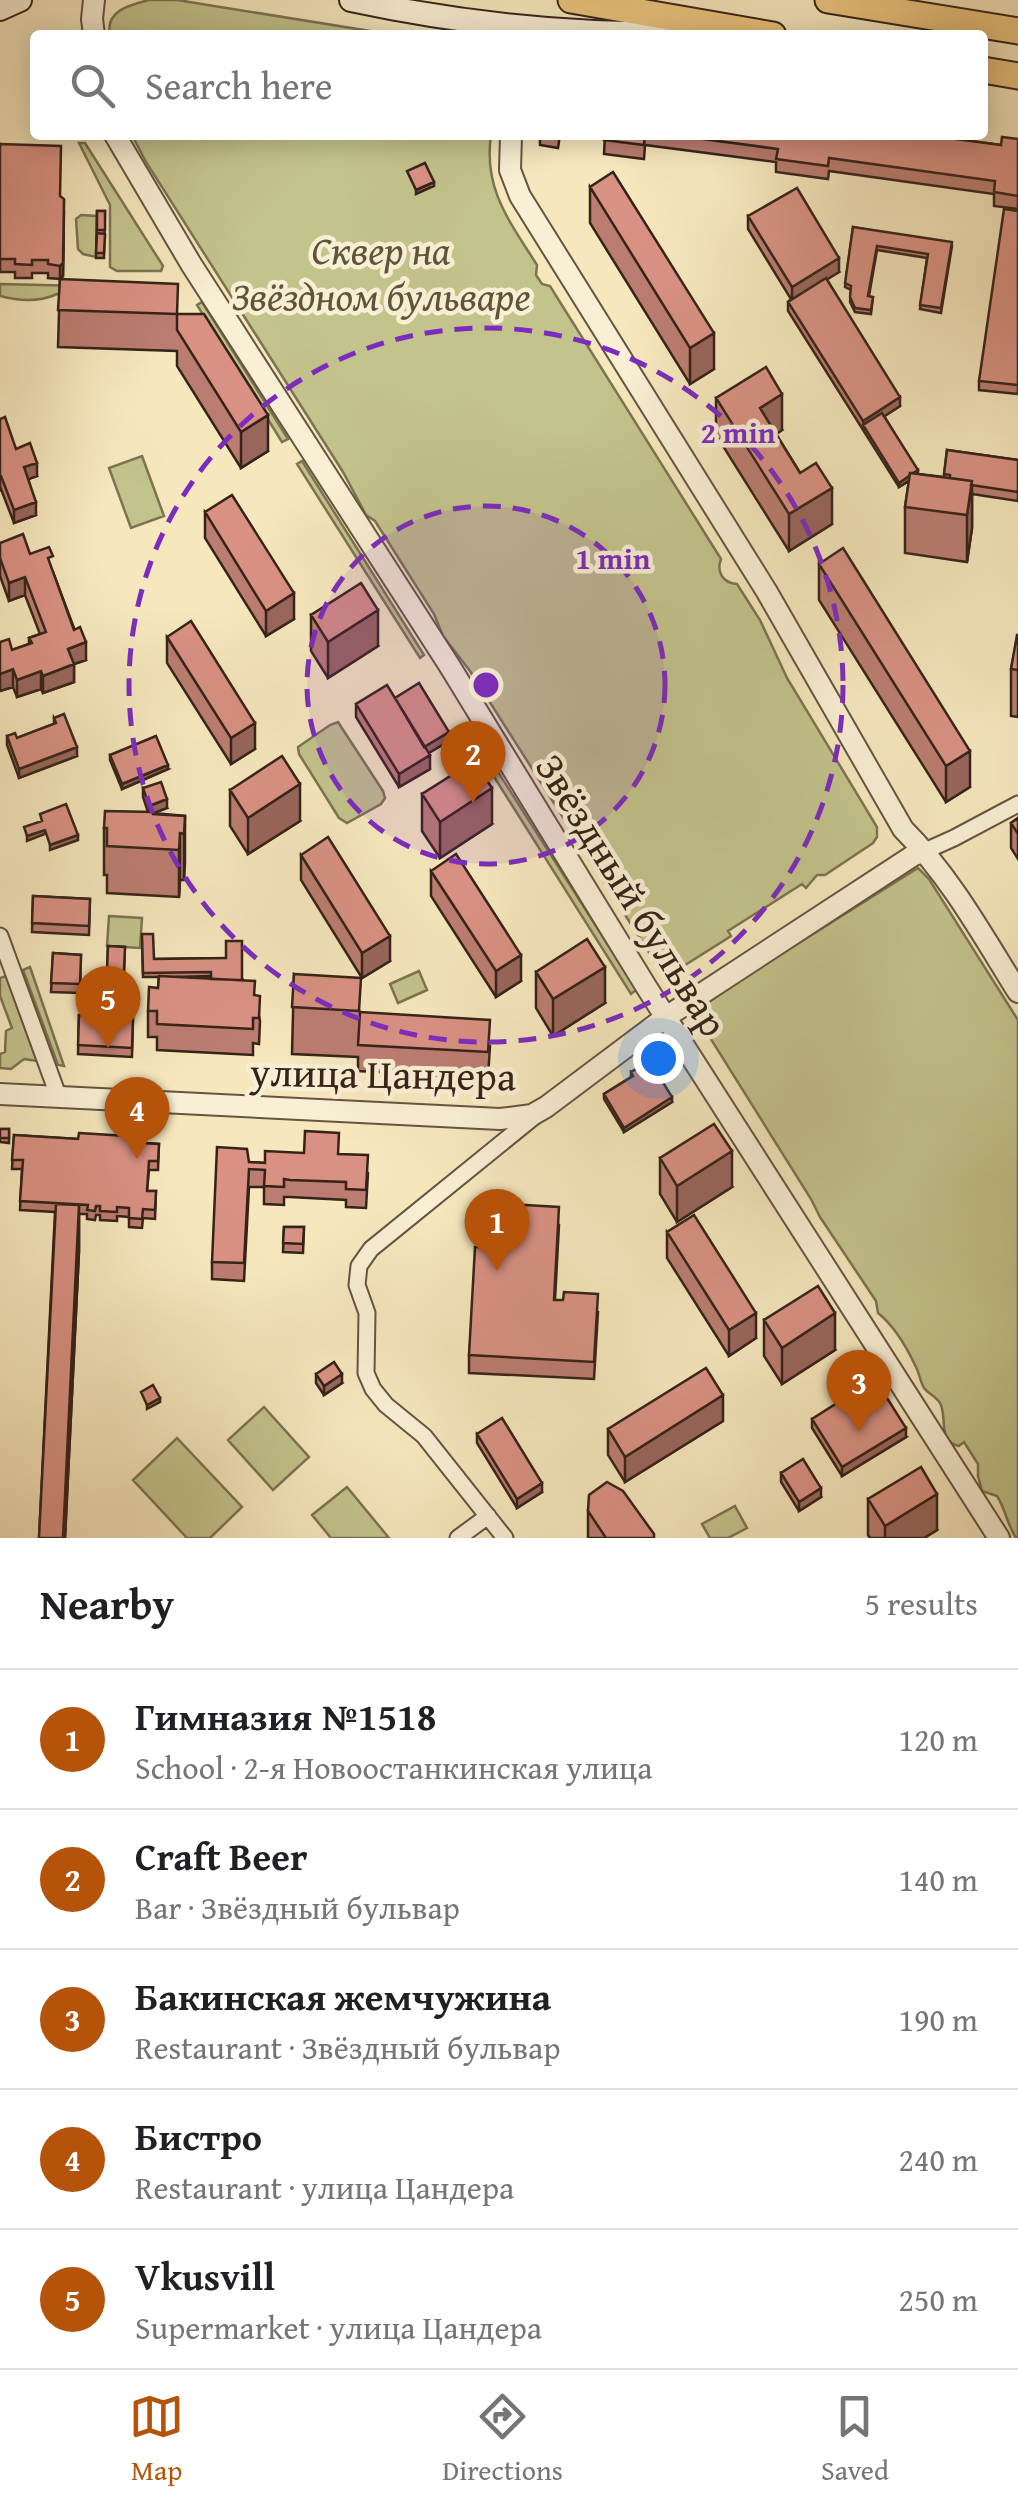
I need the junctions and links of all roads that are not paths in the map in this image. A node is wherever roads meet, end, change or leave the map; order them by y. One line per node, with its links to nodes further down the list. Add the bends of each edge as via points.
1 (20, 0): 6 (main road)
2 (94, 0): 8 (street)
3 (351, 0): 7 (main road)
4 (571, 0): 11 (main road)
5 (828, 0): 12 (main road)
6 (0, 9)
7 (469, 20): 9 (street); 10 (main road)
8 (93, 30)
9 (489, 30)
10 (576, 30)
11 (743, 30)
12 (1018, 31)
13 (988, 71): 14 (main road)
14 (1018, 76)
15 (118, 140): 21 (street, Звёздный бульвар)
16 (511, 140): 18 (street, via 510,170 520,196 768,592 903,829)
17 (1018, 804): 18 (street)
18 (924, 851): 20 (street); 21 (street, улица Цандера)
19 (0, 936): 23 (street)
20 (1018, 992)
21 (666, 1018): 24 (street, улица Цандера); 28 (street, Звёздный бульвар)
22 (0, 1094): 23 (street, улица Цандера)
23 (59, 1098): 24 (street, улица Цандера, via 500,1119)
24 (546, 1108): 25 (street, via 370,1249 356,1285 367,1313 366,1373 373,1389 424,1436)
25 (488, 1516): 26 (street); 27 (street)
26 (458, 1538)
27 (505, 1538)
28 (999, 1538)

